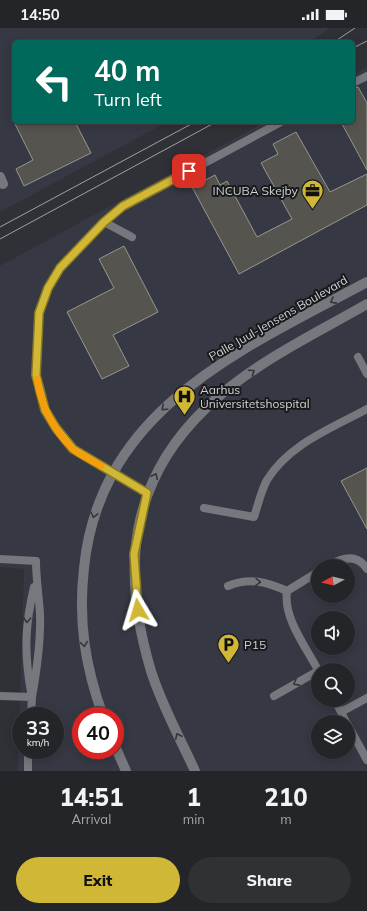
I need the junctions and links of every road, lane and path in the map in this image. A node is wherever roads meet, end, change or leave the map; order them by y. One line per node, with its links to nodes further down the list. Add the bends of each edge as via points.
1 (367, 76): 2 (lane)
2 (355, 82)
3 (276, 124): 4 (lane, via 123,206)
4 (104, 222): 5 (lane); 11 (lane, via 60,268 48,288 39,313 36,375 45,410 56,428 73,449)
5 (132, 238)
6 (367, 282): 11 (street, Palle Juul-Jensens Boulevard, one-way to 11, via 268,335 190,385 162,409 136,437)
7 (367, 304): 12 (street, one-way to 7, via 165,458 186,429 208,406 274,357)
8 (358, 357): 9 (lane)
9 (367, 374)
10 (367, 409): 13 (lane, via 310,439 280,462 267,480 254,518)
11 (112, 473): 12 (lane); 30 (street, Palle Juul-Jensens Boulevard, one-way to 30, via 96,507 86,552 81,599 84,644)
12 (147, 493): 40 (street, one-way to 12, via 167,712 142,635 136,597 134,554)
13 (204, 508)
14 (0, 559): 20 (lane, via 36,561)
15 (342, 559): 17 (lane)
16 (355, 559): 18 (lane)
17 (355, 559)
18 (367, 569)
19 (311, 576): 22 (lane)
20 (36, 582): 27 (lane, via 40,614 39,662); 27 (lane, one-way to 27, via 28,614 25,662)
21 (228, 586): 22 (lane, one-way to 22, via 240,582 268,582)
22 (287, 591): 23 (lane, via 285,603 290,617)
23 (314, 663)
24 (311, 674): 26 (lane, one-way to 26)
25 (0, 696): 27 (lane)
26 (274, 696)
27 (32, 697): 29 (lane)
28 (367, 698): 32 (lane)
29 (31, 707)
30 (100, 707)
31 (338, 707): 32 (lane)
32 (341, 712): 33 (lane)
33 (342, 715)
34 (355, 738): 37 (lane)
35 (28, 759): 38 (lane)
36 (121, 759): 39 (street)
37 (367, 760)
38 (28, 771)
39 (126, 771)
40 (195, 771)

